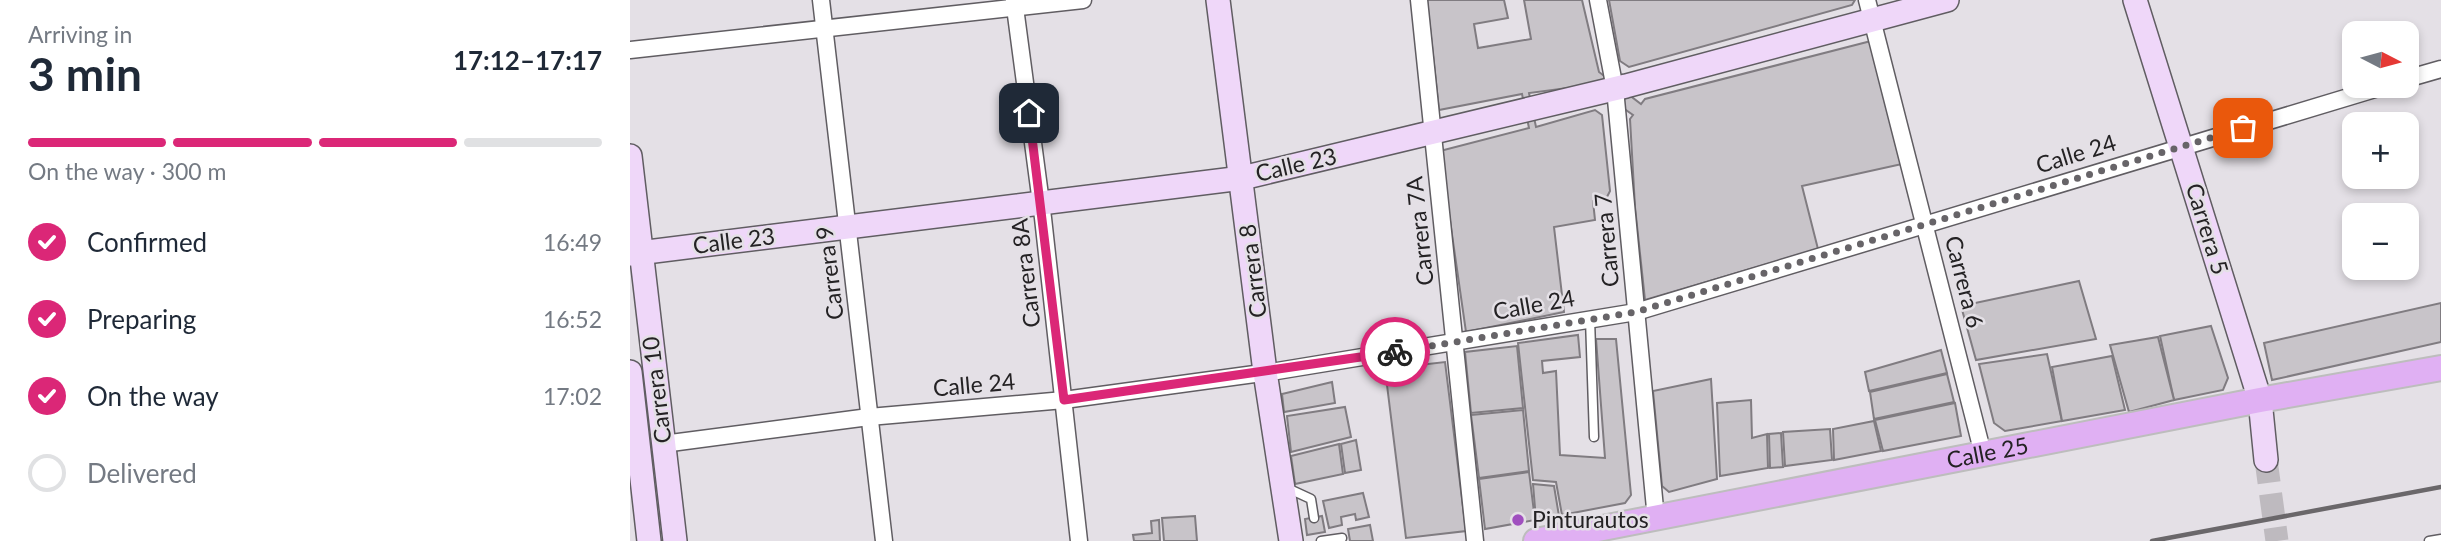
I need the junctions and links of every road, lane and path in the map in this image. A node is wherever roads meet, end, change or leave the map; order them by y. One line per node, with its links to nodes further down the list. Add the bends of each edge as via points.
1 (821, 0): 10 (street, Carrera 9)
2 (1083, 0): 8 (street)
3 (1219, 0): 19 (main road, Carrera 8)
4 (1419, 0): 16 (street, Carrera 7A)
5 (1598, 0): 14 (street, Carrera 7)
6 (1947, 0): 9 (main road, Calle 23)
7 (2135, 0): 17 (main road, Carrera 5)
8 (1015, 4): 10 (street); 20 (street, Carrera 8A)
9 (1870, 11): 14 (main road, Calle 23); 21 (street, Carrera 6)
10 (825, 29): 11 (street); 22 (street, Carrera 9)
11 (630, 50)
12 (2441, 69): 13 (street)
13 (2419, 75)
14 (1615, 89): 16 (main road, Calle 23); 24 (street, Carrera 7)
15 (2344, 98): 17 (street, Calle 24)
16 (1433, 133): 19 (main road, Calle 23); 26 (street, Carrera 7A)
17 (2181, 146): 21 (street, Calle 24); 31 (main road, Carrera 5)
18 (630, 156): 23 (main road, Carrera 10)
19 (1242, 178): 20 (main road, Calle 23); 29 (main road, Carrera 8)
20 (1041, 205): 22 (main road, Calle 23); 30 (street, Carrera 8A)
21 (1926, 223): 24 (street, Calle 24); 36 (street, Carrera 6)
22 (848, 228): 23 (main road, Calle 23); 32 (street, Carrera 9)
23 (636, 253): 34 (main road, Carrera 10)
24 (1636, 312): 25 (street, Calle 24); 40 (street, Carrera 7)
25 (1590, 319): 26 (street, Calle 24); 33 (lane)
26 (1454, 342): 29 (street, Calle 24); 49 (street, Carrera 7A)
27 (2441, 368): 31 (main road, Calle 25)
28 (630, 372): 35 (main road, Carrera 10)
29 (1265, 372): 30 (street, Calle 24); 38 (main road, Carrera 8)
30 (1064, 400): 32 (street, Calle 24); 47 (street, Carrera 8A)
31 (2260, 400): 36 (main road, Calle 25); 37 (main road, Carrera 5)
32 (869, 417): 34 (street, Calle 24); 46 (street, Carrera 9)
33 (1594, 437)
34 (663, 444): 45 (main road, Carrera 10)
35 (635, 451): 44 (main road, Carrera 10)
36 (1983, 454): 40 (main road, Calle 25)
37 (2266, 460)
38 (1283, 486): 39 (lane, via 1311,499); 48 (main road, Carrera 8)
39 (1314, 518)
40 (1656, 519): 50 (main road, Calle 25)
41 (1318, 538): 42 (lane)
42 (1344, 539)
43 (2441, 539): 51 (lane)
44 (649, 541)
45 (675, 541)
46 (884, 541)
47 (1079, 541)
48 (1291, 541)
49 (1475, 541)
50 (1536, 541)
51 (2430, 541)

